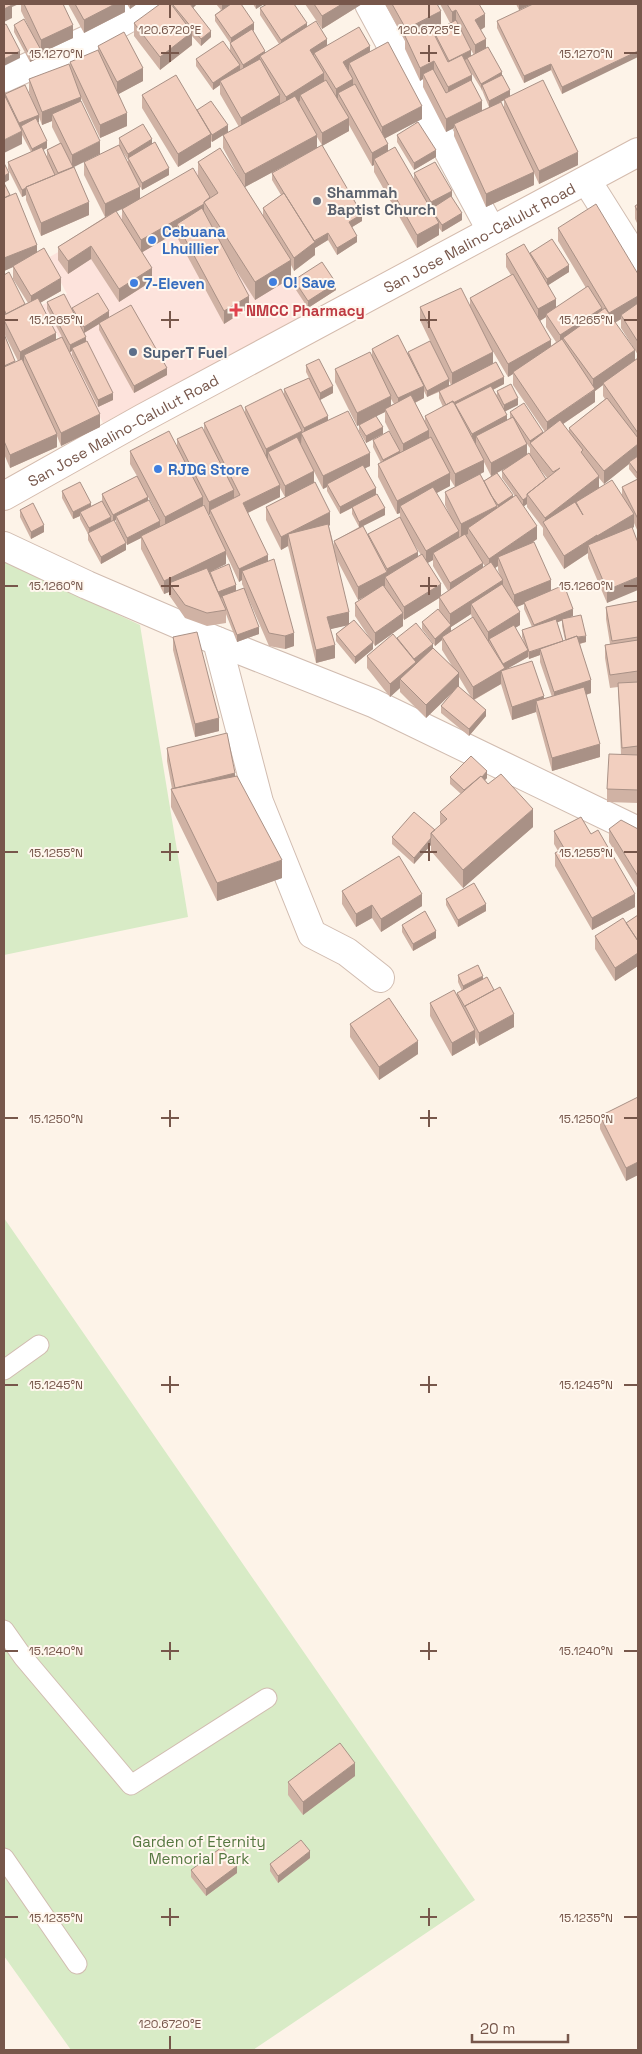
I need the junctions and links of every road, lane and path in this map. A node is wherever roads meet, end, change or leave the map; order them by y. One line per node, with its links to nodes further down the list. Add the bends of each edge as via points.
1 (154, 4): 3 (street, via 102,33)
2 (369, 4): 6 (street)
3 (4, 78)
4 (638, 152): 5 (street, San Jose Malino-Calulut Road)
5 (587, 181): 6 (street, San Jose Malino-Calulut Road); 7 (street)
6 (491, 230): 8 (street, San Jose Malino-Calulut Road)
7 (638, 262)
8 (4, 496)
9 (4, 546): 10 (street)
10 (217, 641): 11 (street, via 373,703); 12 (street, via 259,802 312,934 347,952)
11 (638, 831)
12 (380, 978)
13 (39, 1345): 14 (lane)
14 (4, 1370)
15 (4, 1630): 16 (lane, via 131,1785)
16 (267, 1698)
17 (4, 1858): 18 (lane)
18 (77, 1964)

